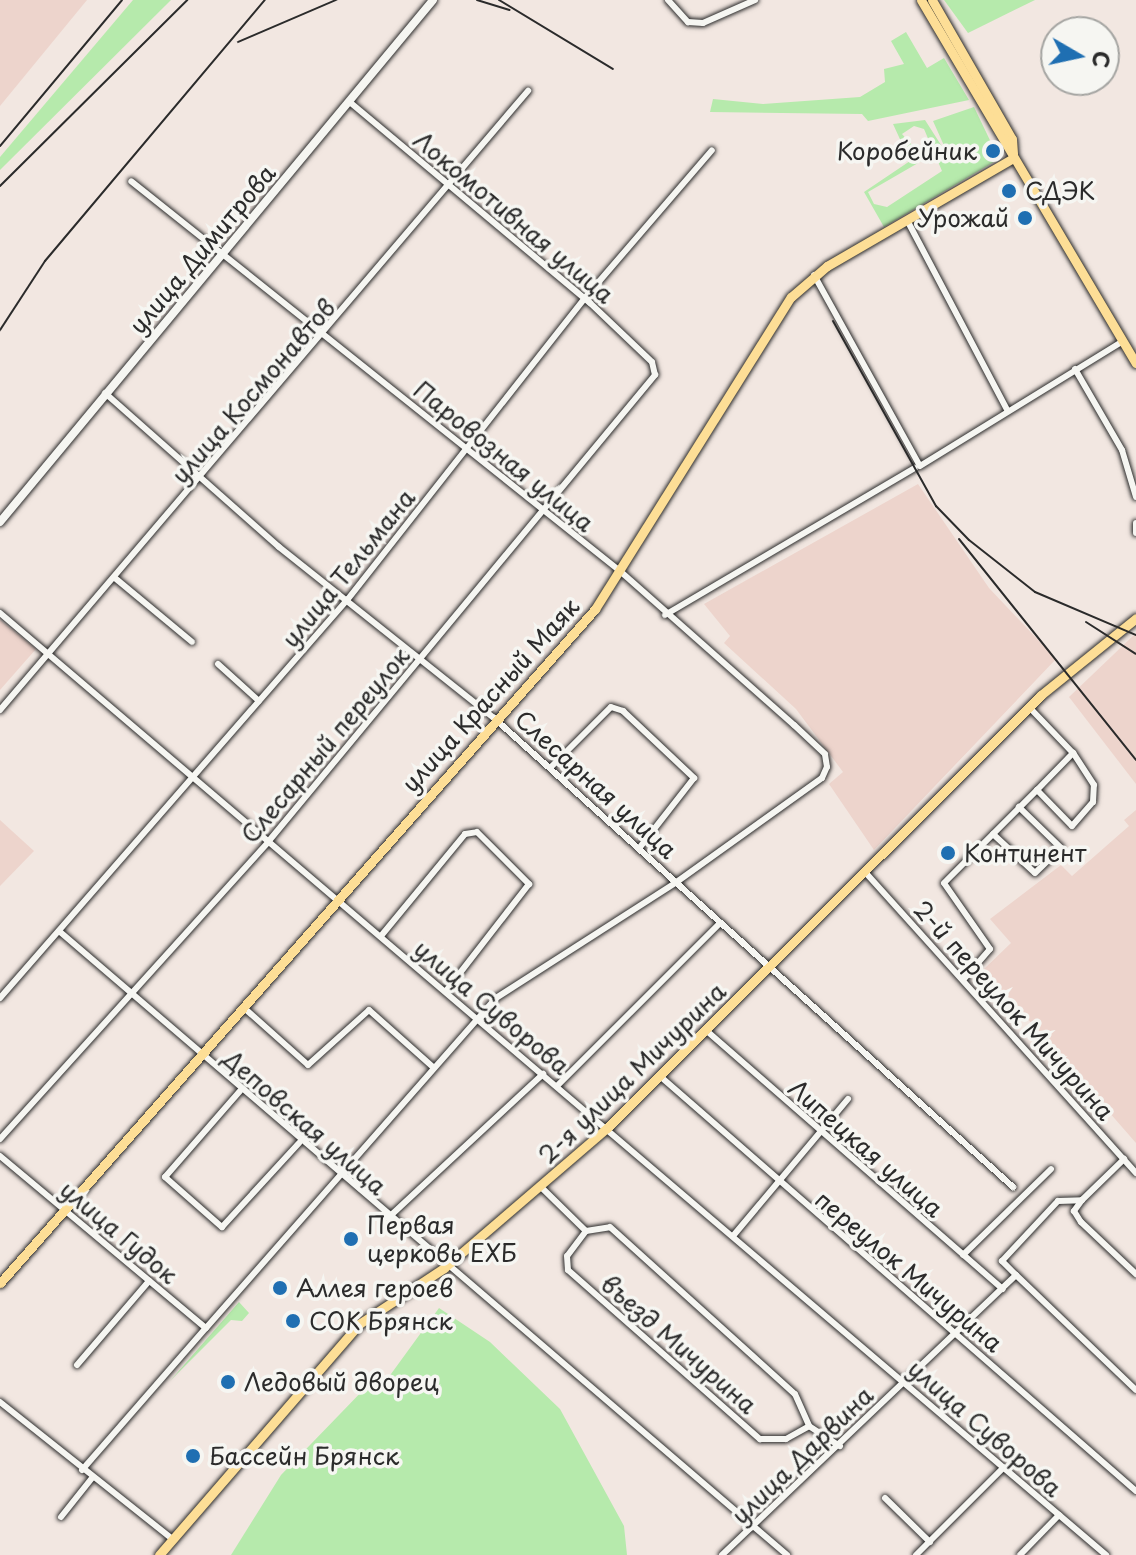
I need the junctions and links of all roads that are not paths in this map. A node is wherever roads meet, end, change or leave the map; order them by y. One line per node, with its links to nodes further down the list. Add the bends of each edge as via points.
1 (433, 0): 7 (street, улица Димитрова)
2 (668, 0): 3 (street, via 688,22 720,18)
3 (755, 0)
4 (921, 0): 9 (main road)
5 (932, 0): 9 (main road, via 1012,139)
6 (528, 91): 11 (street, улица Космонавтов)
7 (350, 102): 11 (street, Локомотивная улица); 13 (street, улица Димитрова)
8 (712, 150): 15 (street, улица Тельмана)
9 (1013, 158): 12 (main road, улица Красный Маяк); 17 (main road)
10 (131, 181): 13 (street, Паровозная улица)
11 (450, 188): 15 (street, Локомотивная улица); 16 (street, улица Космонавтов)
12 (907, 220): 14 (main road, улица Красный Маяк); 22 (street)
13 (223, 254): 16 (street, Паровозная улица); 21 (street, улица Димитрова)
14 (814, 275): 24 (street); 29 (main road, улица Красный Маяк, via 791,297)
15 (584, 299): 18 (street, Локомотивная улица); 23 (street, улица Тельмана)
16 (326, 334): 23 (street, Паровозная улица); 25 (street, улица Космонавтов)
17 (1123, 341): 19 (main road); 20 (street)
18 (652, 362): 27 (street, Слесарный переулок, via 655,375)
19 (1136, 363)
20 (1075, 369): 22 (street); 26 (street, via 1122,450)
21 (105, 393): 25 (street, Слесарная улица); 28 (street, улица Димитрова)
22 (1007, 410): 24 (street)
23 (465, 451): 27 (street, Паровозная улица); 31 (street, улица Тельмана)
24 (918, 467): 33 (street)
25 (203, 478): 30 (street, улица Космонавтов); 31 (street, Слесарная улица)
26 (1136, 497)
27 (543, 512): 29 (street, Паровозная улица); 37 (street, Слесарный переулок)
28 (0, 522)
29 (620, 571): 33 (street, Паровозная улица); 42 (main road, улица Красный Маяк, via 595,609)
30 (115, 578): 35 (street); 36 (street, улица Космонавтов)
31 (348, 599): 37 (street, Слесарная улица); 39 (street, улица Тельмана)
32 (0, 613): 36 (street, улица Суворова)
33 (665, 615): 52 (street, Паровозная улица, via 825,754 822,778)
34 (1136, 618): 40 (main road, 2-я улица Мичурина)
35 (192, 642)
36 (50, 653): 41 (street, улица Космонавтов); 45 (street, улица Суворова)
37 (421, 660): 42 (street, Слесарная улица); 49 (street, Слесарный переулок)
38 (218, 664): 39 (street)
39 (259, 701): 45 (street, улица Тельмана)
40 (1029, 707): 43 (street); 51 (main road, 2-я улица Мичурина)
41 (0, 710)
42 (494, 718): 44 (street, Слесарная улица); 53 (main road, улица Красный Маяк)
43 (1073, 753): 46 (street); 46 (street, via 1094,785 1088,810 1072,826)
44 (550, 768): 50 (street, Слесарная улица); 50 (street, via 611,707 623,711 694,778)
45 (194, 776): 49 (street, улица Суворова); 55 (street, улица Тельмана)
46 (1037, 790): 47 (street)
47 (1019, 807): 48 (street); 48 (street, via 1061,848 1035,873)
48 (993, 834): 58 (street, via 944,883 990,949)
49 (268, 842): 53 (street, улица Суворова); 60 (street, Слесарный переулок)
50 (640, 847): 52 (street, Слесарная улица)
51 (865, 872): 57 (main road, 2-я улица Мичурина); 58 (street, 2-й переулок Мичурина)
52 (678, 881): 54 (street, Слесарная улица); 63 (street)
53 (337, 898): 56 (street, улица Суворова); 62 (main road, улица Красный Маяк)
54 (720, 923): 57 (street, Слесарная улица); 69 (street)
55 (59, 931): 60 (street, Деповская улица); 61 (street, улица Тельмана)
56 (381, 936): 59 (street, улица Суворова); 59 (street, via 465,834 477,832 529,884)
57 (767, 970): 64 (main road, 2-я улица Мичурина); 83 (street, Слесарная улица)
58 (963, 980): 77 (street, 2-й переулок Мичурина)
59 (446, 991): 63 (street, улица Суворова)
60 (127, 994): 65 (street, Деповская улица); 74 (street, Слесарный переулок)
61 (0, 998)
62 (242, 1006): 65 (main road, улица Красный Маяк); 66 (street, via 308,1065 369,1010)
63 (476, 1017): 66 (street); 67 (street, улица Суворова)
64 (708, 1032): 68 (main road, 2-я улица Мичурина); 73 (street, Липецкая улица)
65 (198, 1053): 70 (street, Деповская улица); 85 (main road, улица Красный Маяк)
66 (433, 1067): 80 (street)
67 (543, 1074): 69 (street, улица Суворова); 86 (street)
68 (661, 1077): 72 (main road, 2-я улица Мичурина); 81 (street, переулок Мичурина)
69 (557, 1086): 72 (street, улица Суворова)
70 (240, 1091): 75 (street, Деповская улица); 75 (street, via 165,1177 222,1227)
71 (848, 1099): 73 (street)
72 (607, 1128): 82 (main road, 2-я улица Мичурина); 88 (street, улица Суворова)
73 (818, 1134): 81 (street); 89 (street, Липецкая улица)
74 (0, 1139)
75 (299, 1143): 80 (street, Деповская улица)
76 (0, 1156): 85 (street, улица Гудок)
77 (1124, 1159): 79 (street, 2-й переулок Мичурина); 84 (street)
78 (1051, 1169): 89 (street)
79 (1136, 1173)
80 (339, 1176): 86 (street, Деповская улица); 98 (street, via 217,1322)
81 (776, 1182): 88 (street); 99 (street, переулок Мичурина)
82 (541, 1187): 87 (street); 91 (main road, 2-я улица Мичурина)
83 (1013, 1187)
84 (1082, 1200): 90 (street, via 1058,1201); 92 (street, via 1074,1211 1081,1222)
85 (64, 1210): 95 (street, улица Гудок); 96 (main road, улица Красный Маяк)
86 (388, 1218): 91 (street, Деповская улица)
87 (586, 1231): 104 (street, въезд Мичурина, via 610,1227 795,1394); 104 (street, въезд Мичурина, via 567,1256 568,1270 748,1428 774,1442)
88 (733, 1236): 101 (street, улица Суворова)
89 (963, 1255): 93 (street, Липецкая улица)
90 (1002, 1261): 93 (street); 94 (street)
91 (444, 1268): 113 (street, Деповская улица); 114 (main road, 2-я улица Мичурина, via 359,1324)
92 (1136, 1274)
93 (988, 1275): 97 (street, Липецкая улица)
94 (1016, 1275): 97 (street, улица Дарвина); 102 (street)
95 (149, 1281): 98 (street, улица Гудок); 100 (street)
96 (0, 1283)
97 (1003, 1289): 99 (street, улица Дарвина)
98 (206, 1328): 107 (street)
99 (954, 1335): 101 (street, улица Дарвина); 109 (street, переулок Мичурина)
100 (77, 1365)
101 (904, 1382): 105 (street, улица Дарвина); 106 (street, улица Суворова)
102 (1136, 1390)
103 (0, 1402): 107 (street)
104 (809, 1426): 105 (street)
105 (840, 1446): 113 (street, улица Дарвина)
106 (1004, 1467): 111 (street, улица Суворова); 115 (street)
107 (82, 1470): 108 (street)
108 (92, 1478): 112 (street); 114 (street)
109 (1136, 1491)
110 (885, 1498): 115 (street)
111 (1059, 1515): 120 (street); 121 (street, улица Суворова)
112 (61, 1517)
113 (754, 1526): 117 (street, улица Дарвина); 118 (street, Деповская улица)
114 (172, 1539): 116 (main road, 2-я улица Мичурина)
115 (930, 1542): 119 (street)
116 (159, 1555)
117 (722, 1555)
118 (787, 1555)
119 (916, 1555)
120 (1020, 1555)
121 (1106, 1555)

